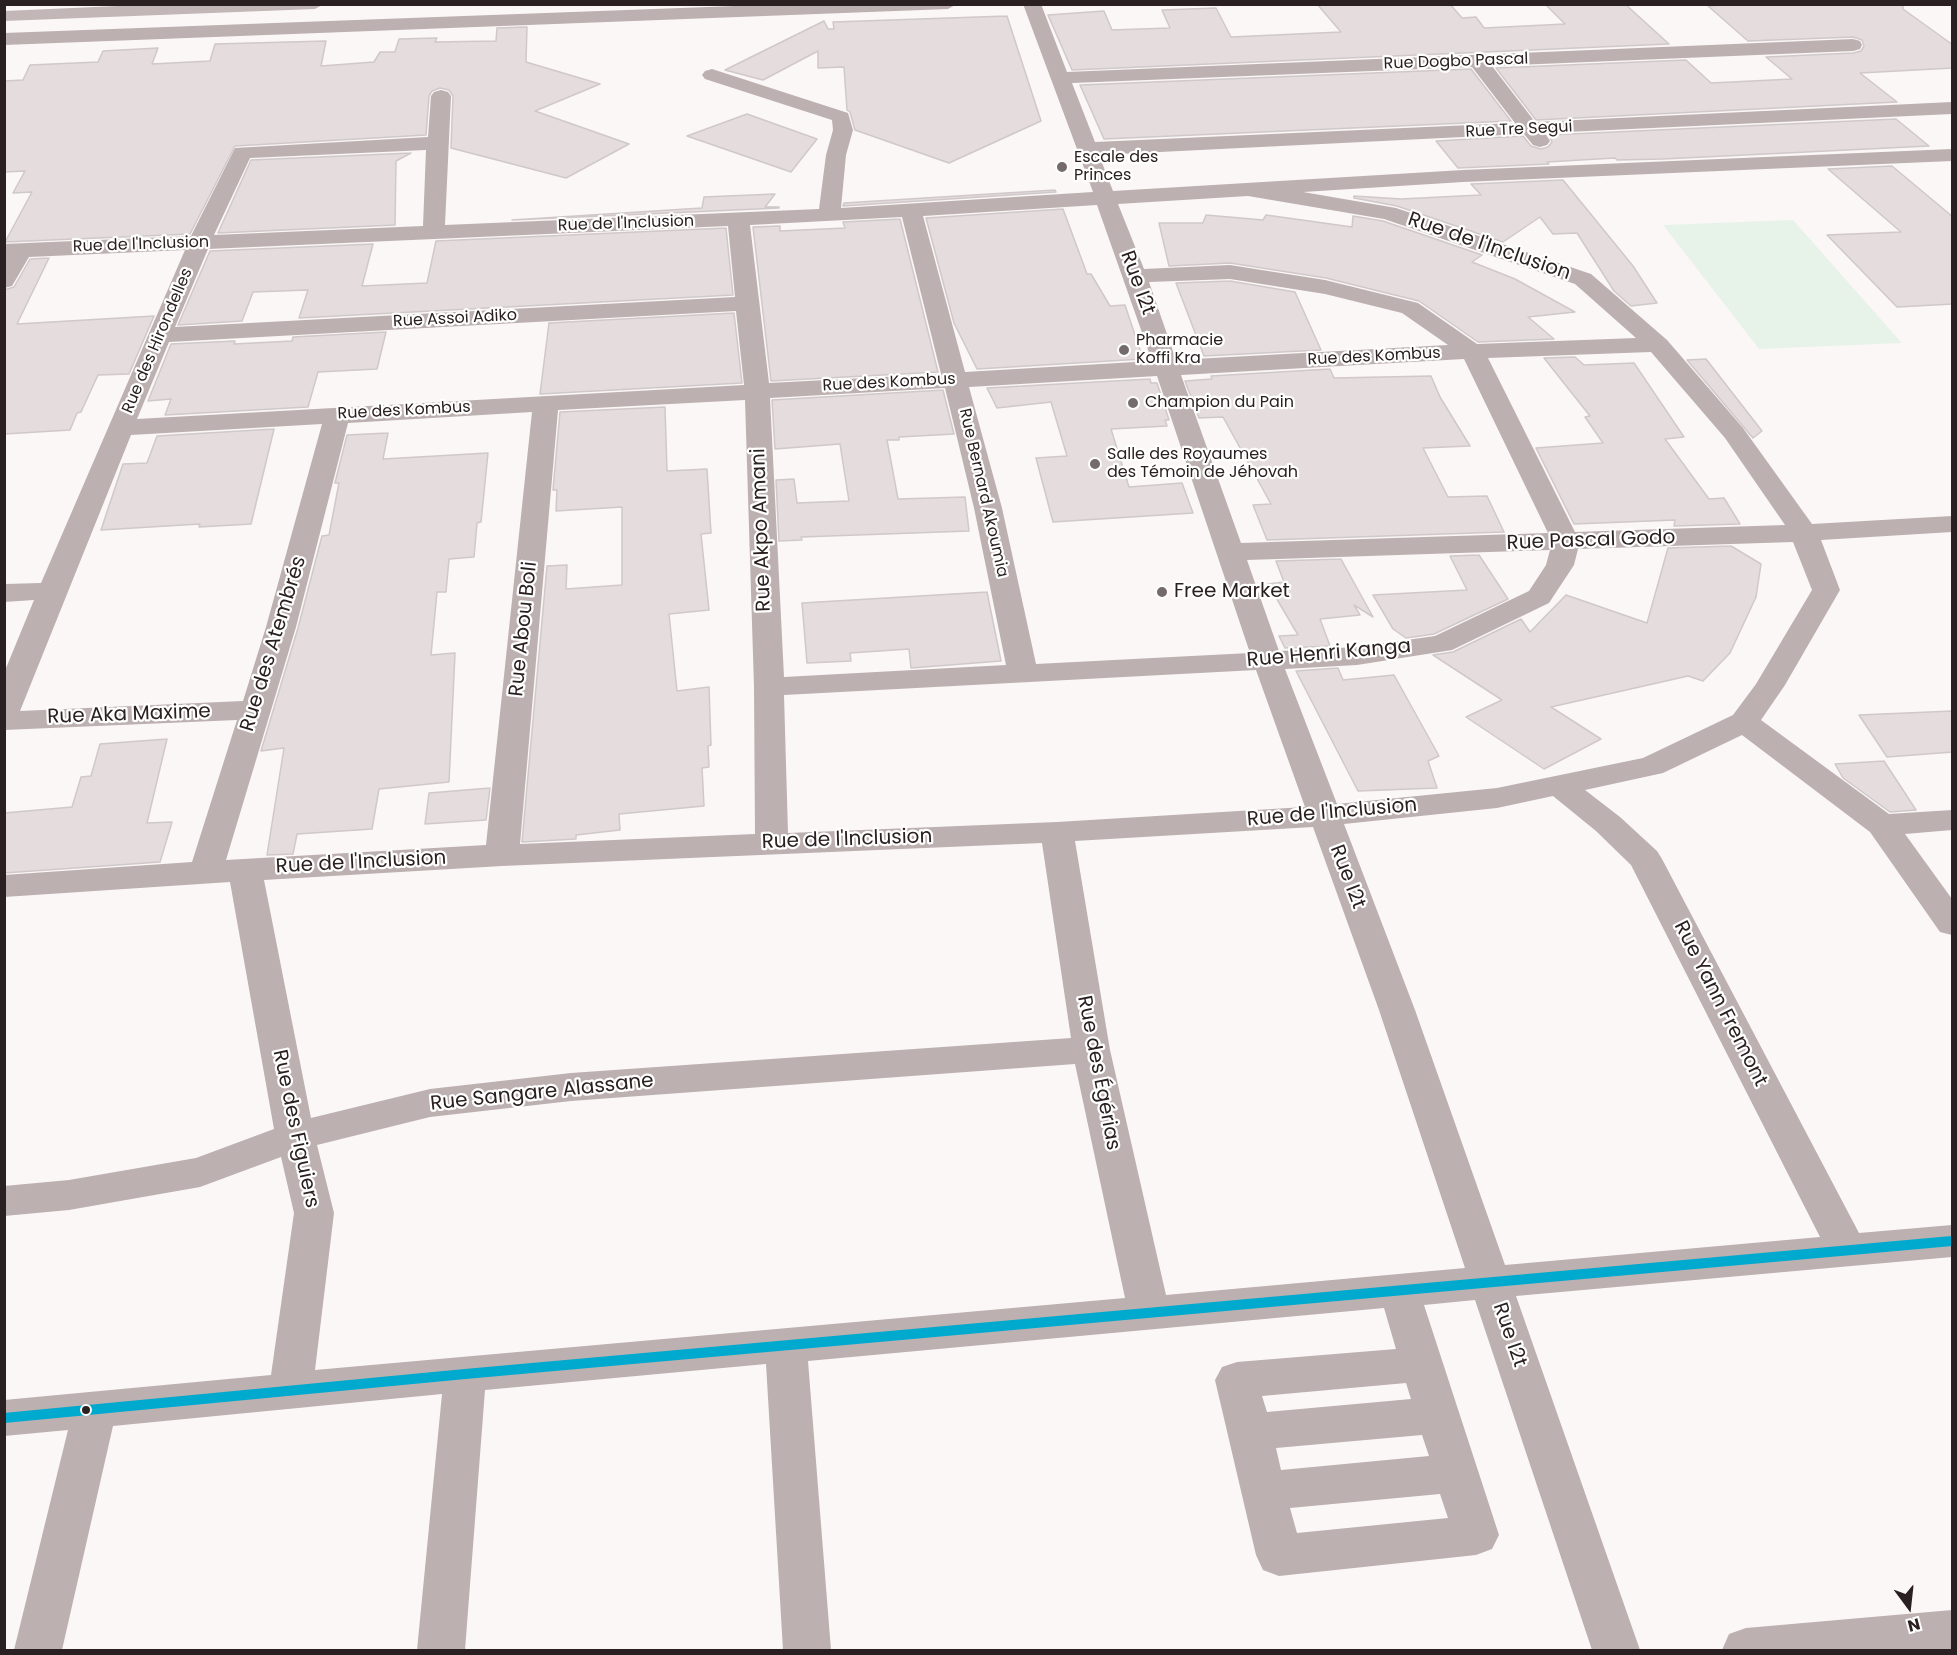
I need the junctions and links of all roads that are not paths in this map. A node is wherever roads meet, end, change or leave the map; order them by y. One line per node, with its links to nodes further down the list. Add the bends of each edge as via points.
1 (10, 4): 5 (highway)
2 (315, 4): 6 (highway)
3 (948, 4): 7 (street, via 399,25 382,21 250,24 201,32)
4 (1032, 4): 11 (street, Rue I2t)
5 (4, 5)
6 (4, 16)
7 (4, 39)
8 (1852, 45): 9 (street, Rue Dogbo Pascal)
9 (1478, 61): 11 (street, Rue Dogbo Pascal); 14 (street)
10 (712, 75): 22 (street, via 841,117 843,130)
11 (1060, 78): 16 (street, Rue I2t)
12 (441, 96): 15 (street)
13 (1953, 108): 14 (street, Rue Tre Segui)
14 (1531, 129): 16 (street, Rue Tre Segui); 18 (street)
15 (437, 142): 24 (street); 25 (street, Rue des Hirondelles, via 242,152)
16 (1086, 149): 20 (street, Rue I2t)
17 (1953, 155): 18 (street, Rue de l'Inclusion)
18 (1562, 172): 19 (street, Rue de l'Inclusion)
19 (1247, 189): 20 (street, Rue de l'Inclusion); 31 (street, Rue de l'Inclusion, via 1388,213 1583,279)
20 (1104, 199): 21 (street, Rue de l'Inclusion); 27 (street, Rue I2t)
21 (911, 210): 22 (street, Rue de l'Inclusion); 34 (street, Rue Bernard Akoumia)
22 (829, 215): 23 (street, Rue de l'Inclusion)
23 (738, 219): 24 (street, Rue de l'Inclusion); 29 (street, Rue Akpo Amani)
24 (434, 232): 25 (street, Rue de l'Inclusion)
25 (199, 243): 26 (street, Rue de l'Inclusion); 30 (street, Rue des Hirondelles)
26 (13, 250): 28 (street)
27 (1136, 276): 32 (street, via 1230,273 1325,287 1410,308); 33 (street, Rue I2t)
28 (4, 281)
29 (748, 303): 30 (street, Rue Assoi Adiko); 35 (street, Rue Akpo Amani)
30 (161, 334): 38 (street, Rue des Hirondelles)
31 (1658, 345): 32 (street, Rue des Kombus); 40 (street, Rue de l'Inclusion, via 1734,433)
32 (1472, 351): 33 (street, Rue des Kombus); 41 (street)
33 (1167, 368): 34 (street, Rue des Kombus); 42 (street, Rue I2t)
34 (956, 380): 35 (street, Rue des Kombus); 46 (street, Rue Bernard Akoumia)
35 (757, 390): 36 (street, Rue des Kombus); 47 (street, Rue Akpo Amani)
36 (546, 402): 37 (street, Rue des Kombus); 58 (street, Rue Abou Boli)
37 (337, 415): 38 (street, Rue des Kombus); 48 (street, Rue des Atembrés, via 281,627)
38 (121, 428): 43 (street, Rue des Hirondelles)
39 (1953, 524): 40 (street, Rue Pascal Godo)
40 (1803, 533): 41 (street, Rue Pascal Godo); 51 (street, Rue de l'Inclusion, via 1826,590)
41 (1566, 542): 42 (street, Rue Pascal Godo); 45 (street, Rue Henri Kanga, via 1560,565 1539,597 1442,644 1357,656)
42 (1229, 552): 45 (street, Rue I2t)
43 (52, 591): 44 (street); 49 (street, Rue des Hirondelles)
44 (4, 593)
45 (1267, 660): 46 (street, Rue Henri Kanga); 53 (street, Rue I2t)
46 (1023, 673): 47 (street, Rue Henri Kanga)
47 (769, 687): 57 (street, Rue Akpo Amani)
48 (254, 710): 50 (street, Rue Aka Maxime); 60 (street, Rue des Atembrés)
49 (4, 712)
50 (4, 721)
51 (1744, 722): 52 (street, Rue de l'Inclusion, via 1652,766); 55 (street)
52 (1559, 785): 53 (street, Rue de l'Inclusion, via 1497,798); 67 (street, Rue Yann Fremont, via 1645,859)
53 (1324, 816): 56 (street, Rue de l'Inclusion); 68 (street, Rue I2t, via 1397,1010)
54 (1953, 820): 55 (street)
55 (1882, 825): 62 (street)
56 (1058, 832): 57 (street, Rue de l'Inclusion); 63 (street, Rue des Égérias)
57 (772, 843): 58 (street, Rue de l'Inclusion)
58 (502, 855): 59 (street, Rue de l'Inclusion)
59 (245, 870): 60 (street, Rue de l'Inclusion); 64 (street, Rue des Figuiers)
60 (206, 872): 61 (street, Rue de l'Inclusion)
61 (4, 886)
62 (1953, 924)
63 (1091, 1050): 64 (street, Rue Sangare Alassane, via 572,1087 430,1103); 70 (street, Rue des Égérias)
64 (295, 1136): 65 (street, Rue Sangare Alassane, via 200,1172 69,1195); 74 (street, Rue des Figuiers, via 314,1213)
65 (4, 1201)
66 (1953, 1241): 67 (street)
67 (1847, 1250): 68 (street)
68 (1492, 1283): 69 (street); 85 (street, Rue I2t)
69 (1399, 1290): 70 (street); 72 (street)
70 (1149, 1312): 71 (street)
71 (786, 1346): 73 (street); 84 (street)
72 (1421, 1364): 76 (street); 78 (street, via 1237,1380)
73 (465, 1374): 74 (street); 83 (street)
74 (291, 1390): 75 (street)
75 (95, 1410): 77 (street); 82 (street)
76 (1437, 1415): 78 (street); 79 (street)
77 (4, 1418)
78 (1249, 1432): 80 (street)
79 (1456, 1473): 80 (street); 80 (street, via 1476,1535 1279,1555)
80 (1264, 1491)
81 (1953, 1632): 86 (street)
82 (38, 1650)
83 (441, 1650)
84 (807, 1650)
85 (1616, 1650)
86 (1746, 1650)

